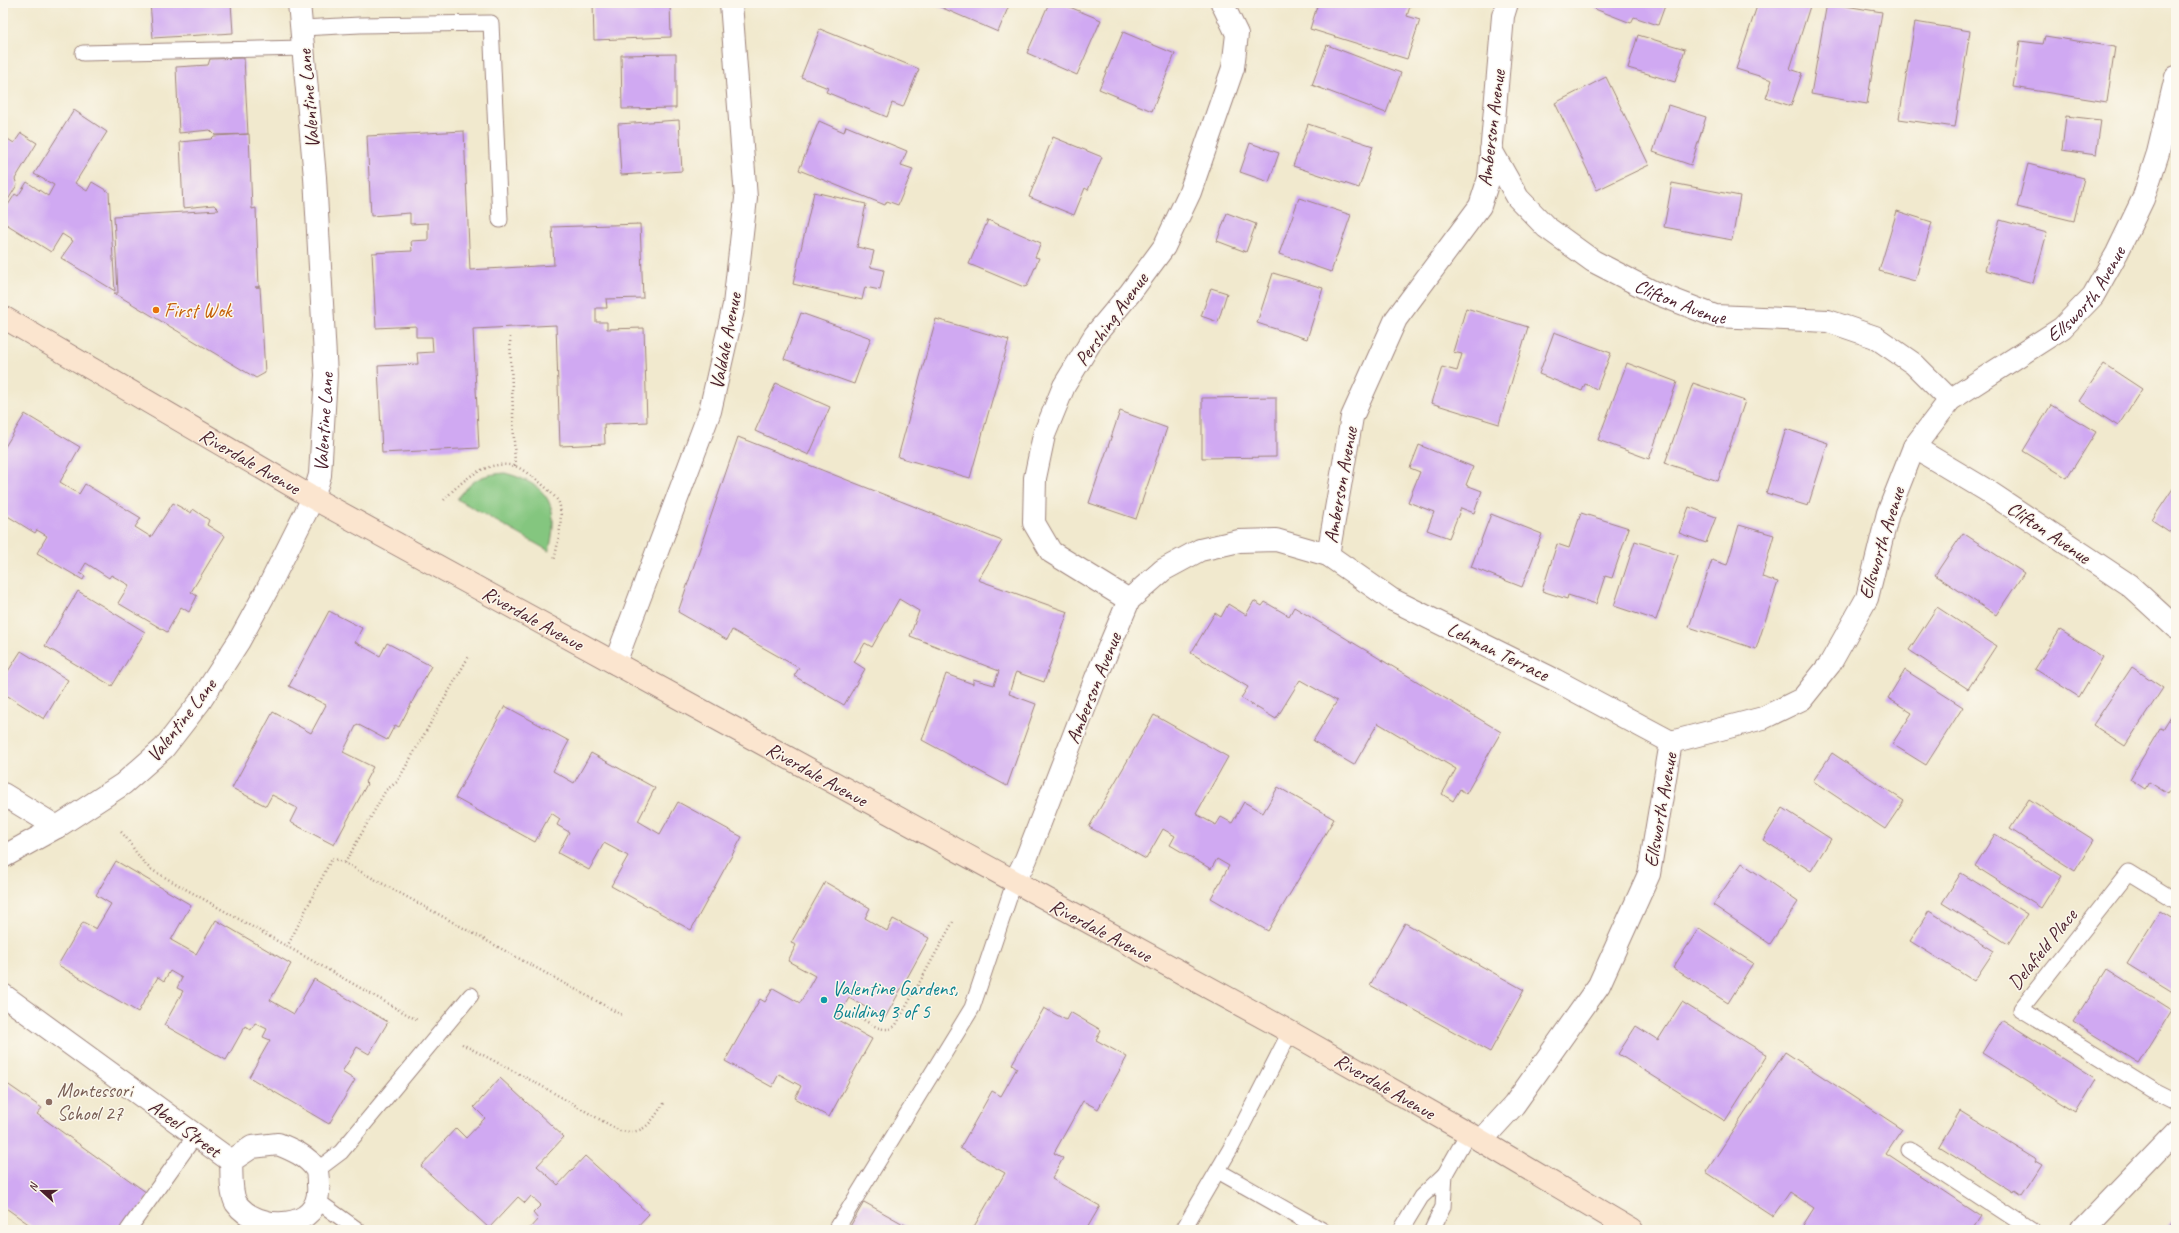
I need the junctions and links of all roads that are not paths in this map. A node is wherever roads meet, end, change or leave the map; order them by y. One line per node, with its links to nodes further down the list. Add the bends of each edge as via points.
1 (299, 3): 5 (street, Valentine Lane)
2 (731, 3): 17 (street, Valdale Avenue, via 746,198 734,305 710,411)
3 (1222, 3): 15 (street, Pershing Avenue, via 1237,34 1233,68 1190,192 1164,247 1095,335 1064,386 1044,435 1035,478 1034,523 1050,552)
4 (1507, 3): 8 (street, Amberson Avenue, via 1503,16)
5 (302, 38): 6 (lane); 9 (lane, via 360,25 491,23); 13 (street, Valentine Lane, via 316,177 326,375 320,475)
6 (82, 52)
7 (2176, 77): 11 (street, Ellsworth Avenue, via 2158,153 2143,199 2093,296 2062,328)
8 (1491, 150): 11 (street, Clifton Avenue, via 1518,198 1546,227 1593,261 1653,292 1715,316 1828,321 1875,337 1914,364); 14 (street, Amberson Avenue, via 1489,178 1480,206 1396,319 1352,417)
9 (500, 220)
10 (3, 317): 13 (main road, Riverdale Avenue)
11 (1950, 400): 12 (street, Ellsworth Avenue)
12 (1914, 447): 16 (street, Clifton Avenue, via 1986,490 2129,585); 18 (street, Ellsworth Avenue, via 1888,513 1867,598 1830,664 1802,699 1763,718)
13 (313, 498): 17 (main road, Riverdale Avenue); 20 (street, Valentine Lane, via 239,640 199,703 164,748 124,784)
14 (1328, 555): 15 (street, Amberson Avenue, via 1276,540 1239,541 1200,550 1163,570); 18 (street, Lehman Terrace, via 1391,599 1555,680)
15 (1129, 600): 22 (street, Amberson Avenue, via 1026,859)
16 (2176, 628)
17 (615, 663): 22 (main road, Riverdale Avenue)
18 (1671, 742): 30 (street, Ellsworth Avenue, via 1649,874 1599,984 1514,1105)
19 (3, 794): 20 (street)
20 (56, 827): 21 (street, Valentine Lane)
21 (3, 857)
22 (1014, 883): 26 (main road, Riverdale Avenue); 39 (lane, via 972,1008)
23 (2176, 901): 27 (lane, Delafield Place, via 2130,872 2021,1009 2152,1090)
24 (3, 995): 29 (street, Abeel Street)
25 (471, 995): 33 (lane, via 341,1152)
26 (1290, 1032): 30 (main road, Riverdale Avenue); 34 (lane)
27 (2176, 1102)
28 (2176, 1132): 46 (street)
29 (196, 1136): 32 (street, Abeel Street); 37 (lane)
30 (1475, 1137): 35 (lane); 44 (main road, Riverdale Avenue)
31 (1909, 1150): 45 (lane)
32 (231, 1161): 33 (street, Abeel Street, via 252,1147 278,1144 300,1153); 36 (street, Abeel Street, via 236,1203 247,1220 263,1228 280,1229 296,1225 309,1216)
33 (317, 1170): 36 (street, Abeel Street, via 319,1192)
34 (1218, 1170): 40 (lane); 41 (lane)
35 (1445, 1174): 42 (lane, via 1421,1197); 43 (lane, via 1443,1207)
36 (316, 1200): 38 (lane)
37 (128, 1230)
38 (358, 1230)
39 (836, 1230)
40 (1183, 1230)
41 (1322, 1230)
42 (1401, 1230)
43 (1432, 1230)
44 (1632, 1230)
45 (2031, 1230)
46 (2082, 1230)

